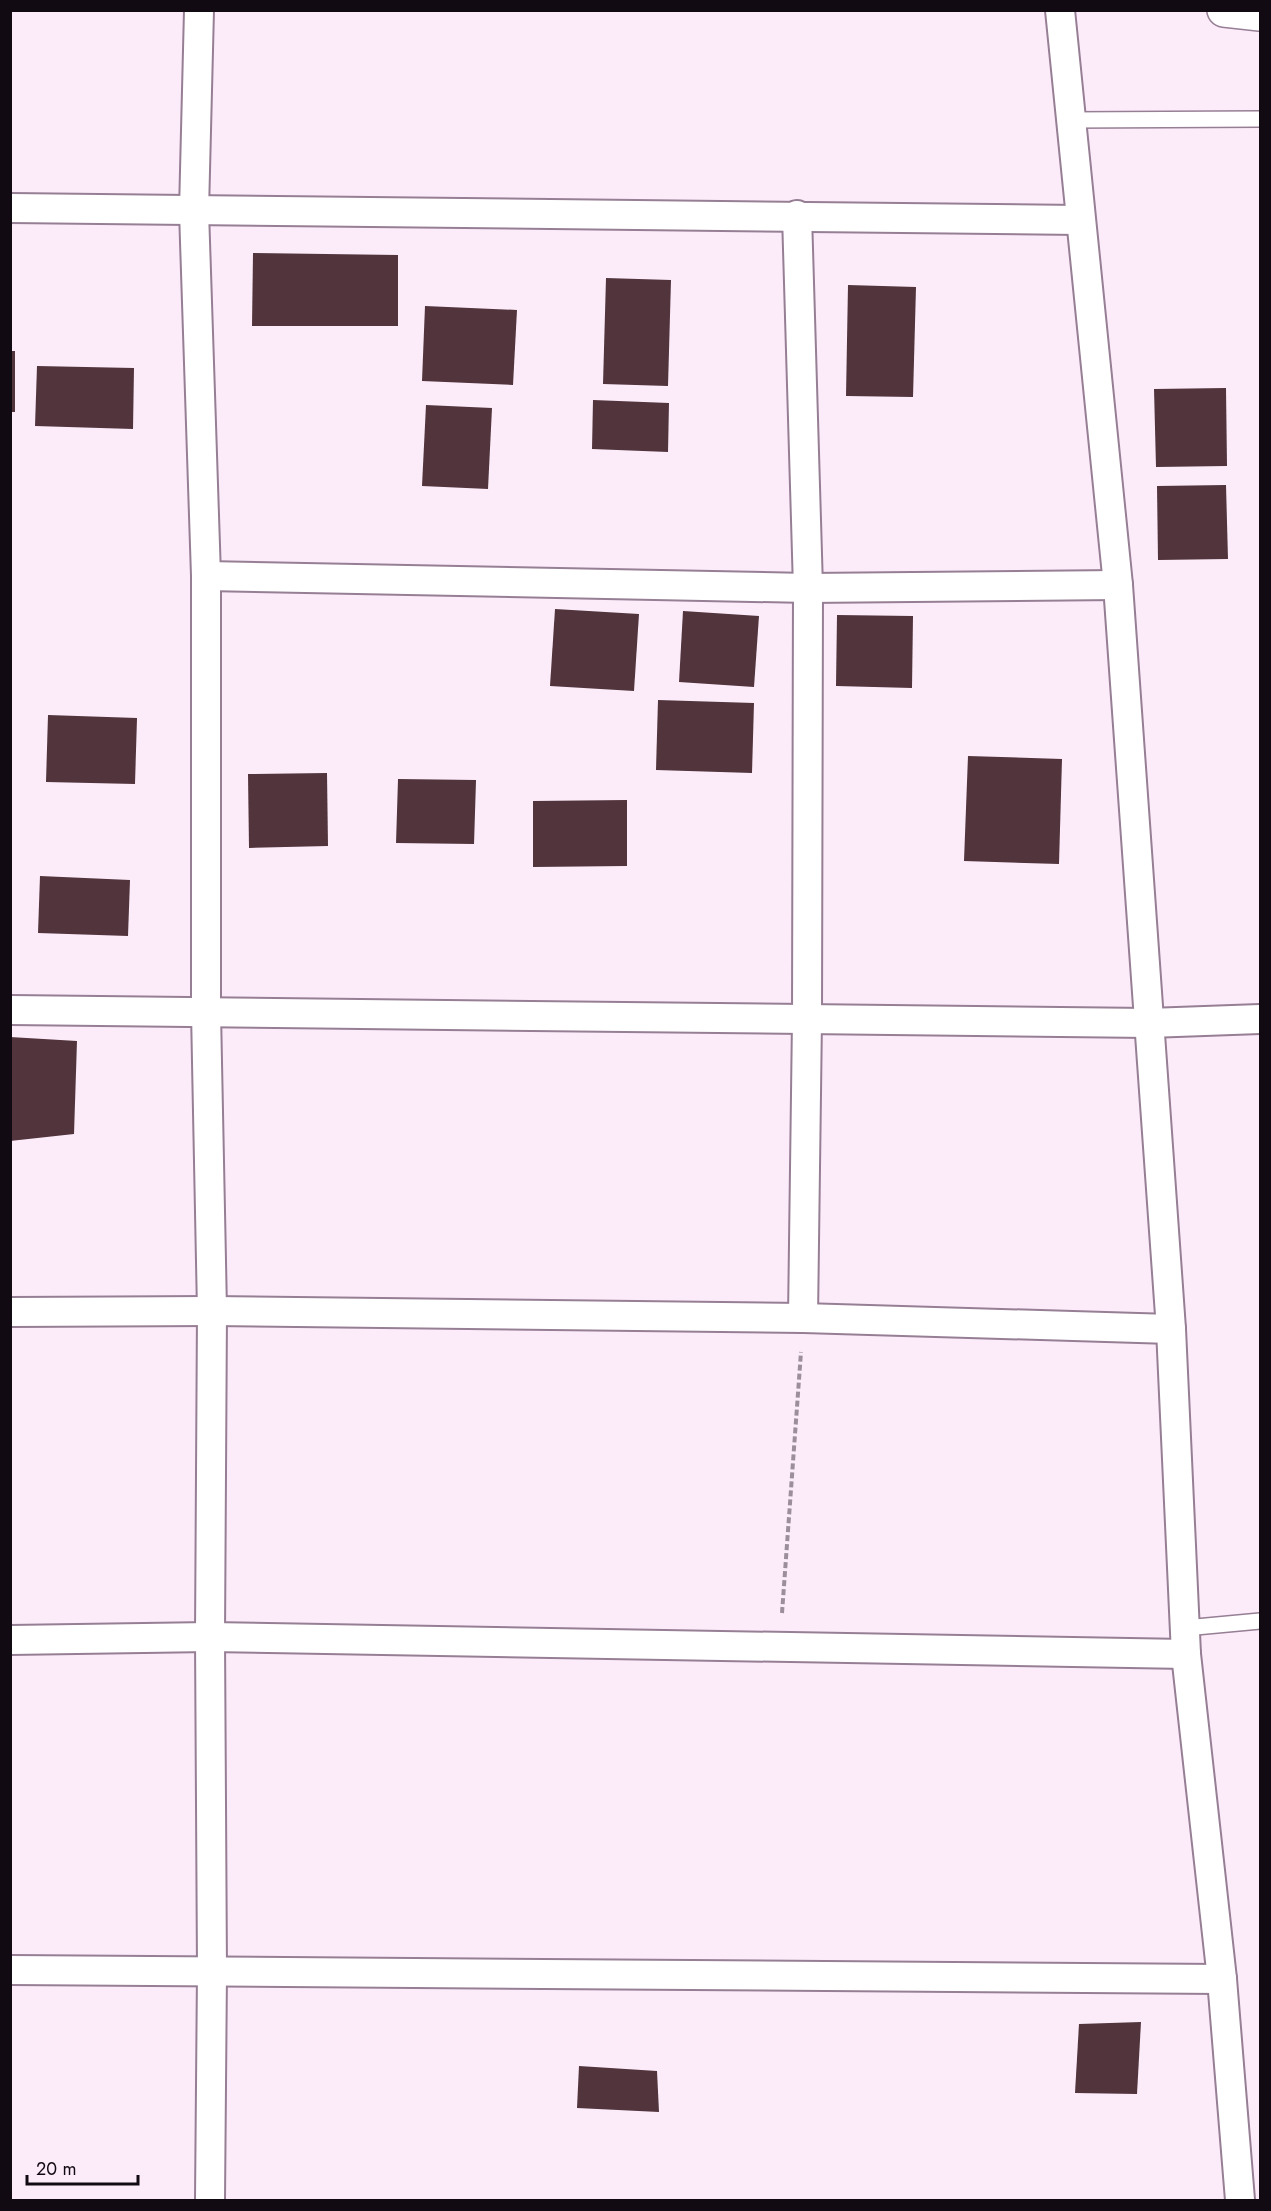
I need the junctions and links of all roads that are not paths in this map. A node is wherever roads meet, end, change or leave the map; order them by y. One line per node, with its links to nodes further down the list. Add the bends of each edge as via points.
1 (199, 10): 8 (street)
2 (1060, 10): 6 (street)
3 (1224, 10): 4 (highway)
4 (1260, 14)
5 (1260, 119): 6 (lane)
6 (1071, 120): 10 (street)
7 (10, 208): 8 (street)
8 (194, 211): 9 (street); 11 (street)
9 (797, 215): 10 (street); 13 (street)
10 (1080, 220): 12 (street)
11 (206, 576): 13 (street); 15 (street)
12 (1118, 585): 13 (street); 18 (street)
13 (808, 588): 16 (street)
14 (10, 1010): 15 (street)
15 (206, 1012): 16 (street); 20 (street)
16 (807, 1019): 18 (street); 21 (street)
17 (1260, 1019): 18 (street)
18 (1149, 1023): 22 (street)
19 (10, 1311): 20 (street)
20 (212, 1311): 21 (street); 24 (street)
21 (803, 1318): 22 (street)
22 (1171, 1329): 26 (street)
23 (1260, 1622): 26 (lane)
24 (210, 1637): 25 (street); 26 (street, via 779,1648); 28 (street)
25 (10, 1640)
26 (1185, 1641): 29 (street)
27 (10, 1970): 28 (street)
28 (212, 1971): 29 (street); 30 (street)
29 (1222, 1979): 31 (street)
30 (210, 2200)
31 (1240, 2200)

